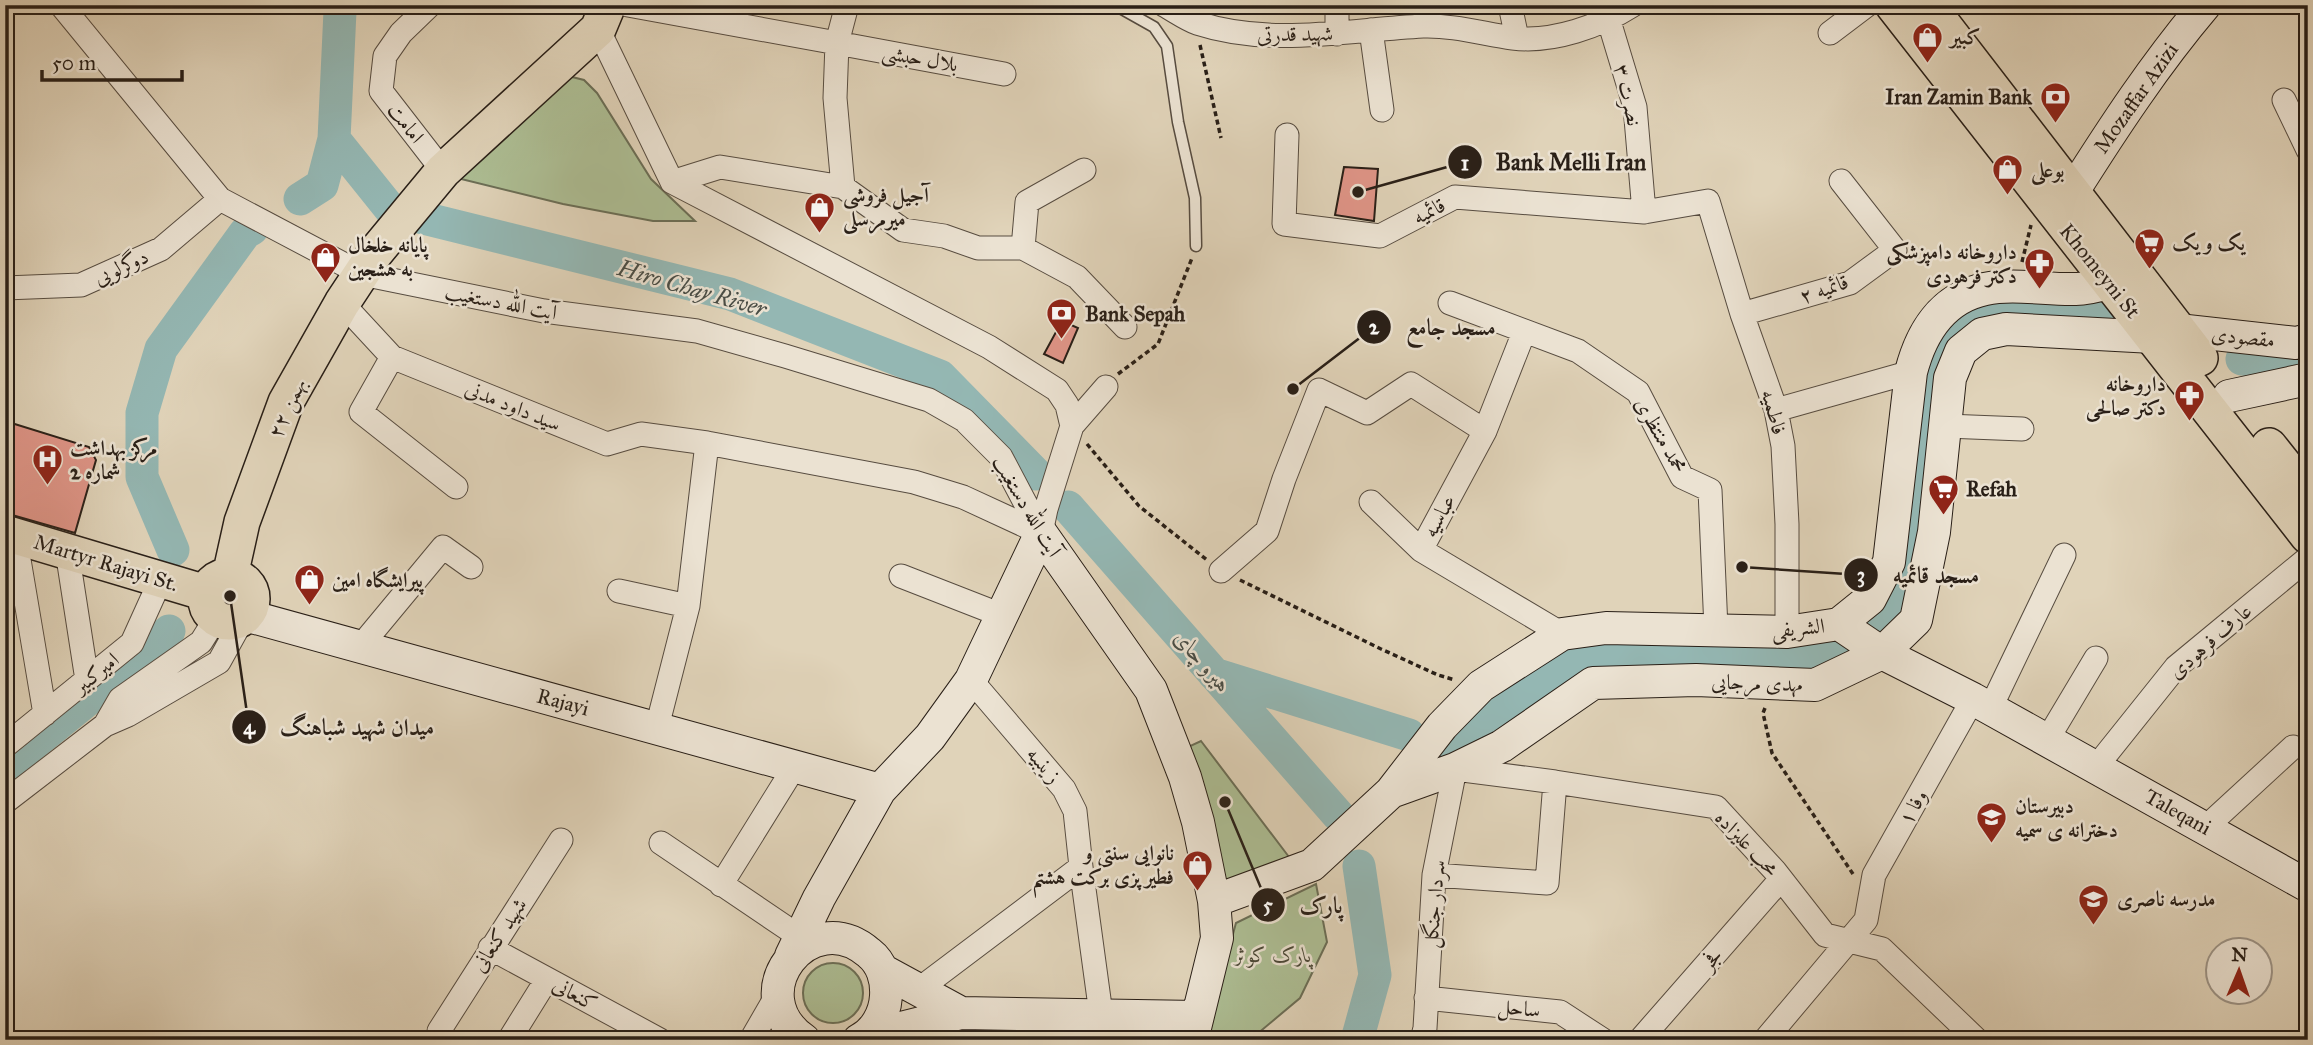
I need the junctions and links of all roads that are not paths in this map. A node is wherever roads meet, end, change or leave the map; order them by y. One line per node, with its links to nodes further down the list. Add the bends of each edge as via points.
1 (61, 5): 32 (street)
2 (430, 5): 27 (street, امامت, via 385,56 381,91)
3 (628, 5): 20 (street, بلال حبشی)
4 (847, 5): 20 (street)
5 (1121, 5): 35 (lane, via 1154,27 1167,46 1195,198)
6 (1164, 5): 18 (street, شهید قدرتی, via 1194,22 1240,34)
7 (1338, 5): 18 (street)
8 (1510, 5): 19 (street)
9 (1633, 5): 15 (street, شهید قدرتی)
10 (1867, 5): 17 (street)
11 (1893, 5): 31 (main road, Khomeyni St, via 1991,129)
12 (1928, 5): 31 (main road, Khomeyni St)
13 (2204, 5): 31 (main road, Mozaffar Azizi)
14 (603, 17): 27 (main road); 29 (street)
15 (1609, 21): 19 (street, شهید قدرتی, via 1564,35); 34 (street, نصرت ۳, via 1635,107)
16 (1371, 30): 18 (street, شهید قدرتی); 19 (street, شهید قدرتی, via 1427,26); 23 (street)
17 (1830, 33)
18 (1336, 34)
19 (1517, 38)
20 (837, 43): 21 (street, بلال حبشی); 30 (street, via 835,98)
21 (1004, 74)
22 (2284, 100): 25 (street)
23 (1382, 110)
24 (1287, 135): 34 (street, قائمیه, via 1284,224 1380,236 1455,197)
25 (2308, 149)
26 (1084, 170): 36 (street, via 1027,202)
27 (443, 171): 37 (main road, ۲۲ بهمن)
28 (1841, 181): 42 (street, قائمیه ۲, via 1895,250 1850,283)
29 (671, 182): 30 (street, via 720,167); 53 (street, via 989,347 1057,390)
30 (843, 187): 36 (street, via 903,230 944,236 978,248)
31 (2056, 194): 38 (main road, Khomeyni St); 45 (main road, Khomeyni St)
32 (220, 199): 37 (street, آیت الله دستغیب); 39 (street, دوگرلویی, via 161,248 81,285)
33 (1709, 201): 34 (street, قائمیه); 42 (street, فاطمیه)
34 (1644, 212)
35 (1196, 246)
36 (1023, 248): 43 (street, via 1077,277)
37 (369, 263): 40 (main road, ۲۲ بهمن); 61 (street, آیت الله دستغیب, via 544,311 697,331 929,400 964,421 1001,457)
38 (2108, 284): 45 (main road, Khomeyni St); 48 (main road, الشریفی, via 2079,289 1986,289 1958,299 1931,323 1917,347)
39 (5, 288)
40 (341, 303): 47 (street, سید داود مدنی); 73 (main road, ۲۲ بهمن, via 286,402 242,522)
41 (1450, 303): 44 (street, محمد منتظری)
42 (1742, 314): 52 (street, فاطمیه)
43 (1125, 327)
44 (1524, 332): 56 (street, عباسیه); 77 (street, محمد منتظری, via 1578,351 1638,392 1682,477 1710,490)
45 (2166, 333): 46 (main road, مقصودی); 51 (main road, Khomeyni St); 54 (main road, مهدی مرجایی, via 2006,329 1982,334 1961,351 1950,378); 63 (main road, Khomeyni St)
46 (2308, 340)
47 (392, 357): 57 (street, سید داود مدنی, via 607,444 641,435); 58 (street, via 361,412)
48 (1911, 372): 52 (street); 76 (main road, الشریفی, via 1889,562 1870,599)
49 (2308, 379): 51 (main road)
50 (1106, 387): 53 (street)
51 (2229, 396): 59 (main road, Khomeyni St)
52 (1776, 410): 78 (street, فاطمیه, via 1783,446 1787,524)
53 (1072, 426): 61 (street)
54 (1945, 426): 55 (street); 81 (main road, مهدی مرجایی, via 1934,531 1916,620)
55 (2022, 429)
56 (1485, 431): 64 (street, عباسیه); 69 (street, via 1410,384 1367,413 1319,390 1267,531)
57 (707, 443): 61 (street, سید داود مدنی, via 914,482); 74 (street)
58 (456, 487)
59 (2308, 495)
60 (1371, 502): 64 (street)
61 (1043, 521): 75 (main road); 107 (main road, آیت الله دستغیب, via 1152,690 1185,777)
62 (10, 535): 65 (main road, Martyr Rajayi St.); 86 (street)
63 (2308, 536)
64 (1421, 550): 79 (street, عباسیه)
65 (67, 551): 71 (main road, Martyr Rajayi St.); 83 (street)
66 (2064, 555): 85 (street, وفا ۱)
67 (2308, 558): 92 (street, عارف فرهودی, via 2176,667)
68 (471, 567): 80 (street, via 443,547)
69 (1221, 571)
70 (901, 576): 75 (street)
71 (161, 579): 73 (main road, Martyr Rajayi St.); 83 (street, امیرکبیر, via 132,643)
72 (619, 591): 74 (street)
73 (224, 601): 80 (main road, Rajayi); 97 (street, امیرکبیر, via 201,642 120,699 106,725)
74 (688, 606): 87 (street)
75 (1001, 615): 84 (main road)
76 (1839, 624): 78 (main road, الشریفی); 81 (main road, Taleqani)
77 (1716, 629): 78 (main road, الشریفی); 79 (main road, الشریفی, via 1606,628)
78 (1787, 632)
79 (1562, 634): 96 (main road, الشریفی, via 1481,686 1442,726)
80 (360, 647): 87 (main road, Rajayi)
81 (1882, 653): 85 (main road, Taleqani); 93 (main road, مهدی مرجایی, via 1815,685 1696,680 1593,683 1502,746)
82 (2096, 657): 88 (street)
83 (87, 680): 86 (street, امیرکبیر)
84 (971, 681): 95 (main road, via 930,737); 101 (street, زینبیه, via 1064,789 1075,811)
85 (1982, 704): 88 (main road, Taleqani); 109 (street, وفا ۱, via 1874,875 1868,909)
86 (45, 714): 89 (street, امیرکبیر)
87 (657, 727): 91 (main road, Rajayi)
88 (2047, 740): 92 (main road, Taleqani)
89 (5, 746)
90 (2293, 747): 98 (street)
91 (795, 766): 95 (main road, Rajayi); 104 (street)
92 (2096, 767): 98 (main road, Taleqani)
93 (1455, 769): 94 (street, محب علیزاده); 96 (main road, مهدی مرجایی); 102 (street, سردار جنگل)
94 (1555, 782): 102 (street, via 1547,884); 103 (street, محب علیزاده, via 1716,807)
95 (880, 790): 106 (main road)
96 (1391, 792): 107 (main road, via 1312,865)
97 (5, 802)
98 (2205, 828): 105 (main road, Taleqani)
99 (561, 840): 111 (street, شهید کنعانی)
100 (661, 843): 104 (street)
101 (1081, 867): 114 (street); 118 (street, زینبیه)
102 (1434, 875): 116 (street, سردار جنگل)
103 (1781, 879): 109 (street, محب علیزاده, via 1825,935); 128 (street, فجر)
104 (721, 885): 110 (street)
105 (2308, 886)
106 (819, 898): 108 (main road); 110 (main road)
107 (1214, 901): 119 (main road, آیت الله دستغیب, via 1217,938)
108 (848, 940): 110 (main road, via 832,938); 112 (main road, via 874,957)
109 (1848, 940): 129 (street); 130 (street, محب علیزاده, via 1882,949)
110 (795, 947): 115 (main road, via 783,968)
111 (490, 948): 113 (street, کنعانی); 120 (street, شهید کنعانی)
112 (882, 970): 114 (main road); 122 (main road, via 886,1006 878,1023)
113 (547, 979): 123 (street); 124 (street, کنعانی)
114 (918, 990): 117 (main road)
115 (777, 995): 121 (main road, via 780,1010); 125 (street)
116 (1426, 998): 126 (street, سردار جنگل); 127 (street, ساحل, via 1560,1012)
117 (961, 1013): 118 (main road); 122 (main road)
118 (1101, 1014): 119 (main road)
119 (1194, 1028)
120 (439, 1031)
121 (797, 1038)
122 (862, 1038)
123 (509, 1040)
124 (660, 1040)
125 (751, 1040)
126 (1422, 1040)
127 (1603, 1040)
128 (1640, 1040)
129 (1765, 1040)
130 (1977, 1040)

